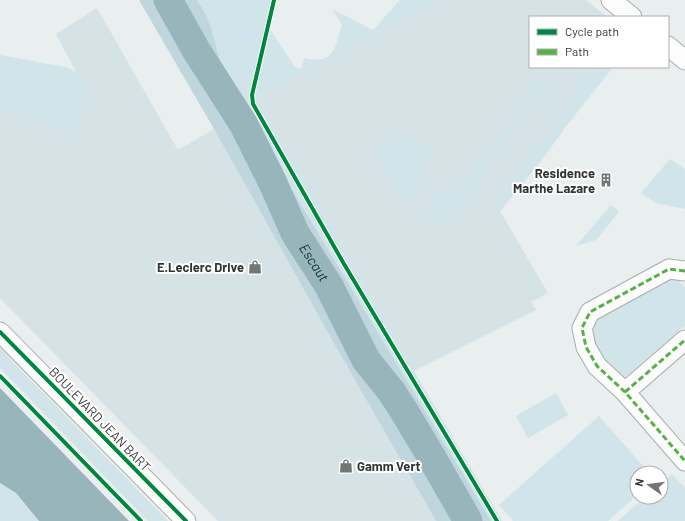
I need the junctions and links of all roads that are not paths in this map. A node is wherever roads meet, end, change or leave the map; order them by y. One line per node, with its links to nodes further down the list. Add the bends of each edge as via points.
1 (611, 0): 2 (street)
2 (631, 16)
3 (669, 47): 4 (street)
4 (685, 60)
5 (685, 272): 8 (street, via 670,269 590,312 582,328 586,347 597,366)
6 (0, 332): 10 (street, BOULEVARD JEAN BART)
7 (685, 340): 8 (street)
8 (625, 392): 9 (street)
9 (685, 461)
10 (186, 521)

